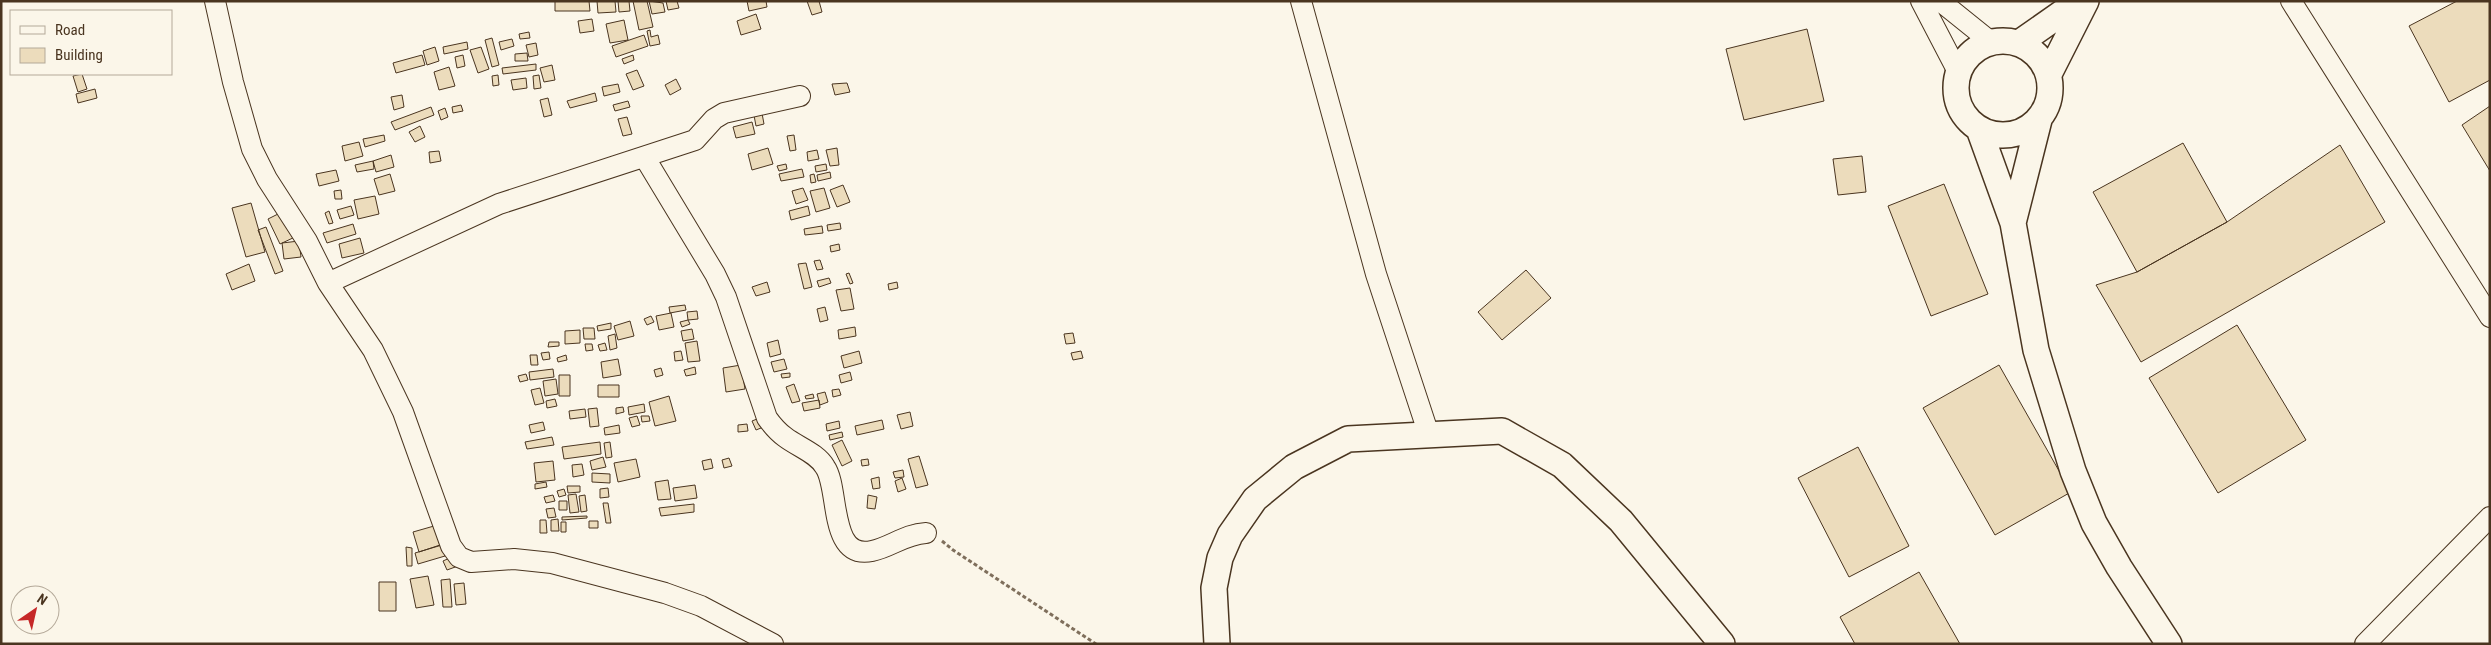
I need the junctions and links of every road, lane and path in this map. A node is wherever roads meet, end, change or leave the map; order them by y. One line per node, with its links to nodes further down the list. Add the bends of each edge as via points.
1 (215, 1): 17 (street, via 232,82 252,150)
2 (1301, 1): 19 (street, via 1376,274)
3 (1921, 1): 10 (street)
4 (1940, 1): 8 (street)
5 (2079, 1): 9 (main road)
6 (2086, 1): 11 (main road)
7 (2291, 1): 18 (street)
8 (1991, 42): 9 (main road); 10 (main road, via 1977,48)
9 (2019, 43): 11 (main road, via 2032,50)
10 (1958, 72): 14 (main road, via 1958,104)
11 (2049, 74): 13 (main road, via 2051,91 2048,106)
12 (800, 96): 15 (street, via 724,113 695,140)
13 (2039, 120): 14 (main road, via 2026,131 2010,136); 16 (main road)
14 (1978, 129): 16 (main road)
15 (646, 158): 17 (street, via 498,204); 21 (street, via 715,274 767,418 776,429 826,467 840,533 848,544 858,550 872,551 913,534)
16 (2013, 223): 26 (main road, via 2036,350 2073,471 2094,523)
17 (328, 282): 22 (street, via 373,350 403,412 452,546 459,557 471,562 514,559 552,563 665,593 701,606)
18 (2490, 317)
19 (1429, 434): 24 (main road, via 1348,439 1294,467 1255,499 1230,535 1220,558 1214,588); 25 (main road, via 1502,431 1562,465 1621,521)
20 (2490, 517): 27 (street)
21 (926, 533): 23 (path, via 936,536)
22 (773, 644)
23 (1096, 644)
24 (1217, 644)
25 (1722, 644)
26 (2169, 644)
27 (2365, 644)

